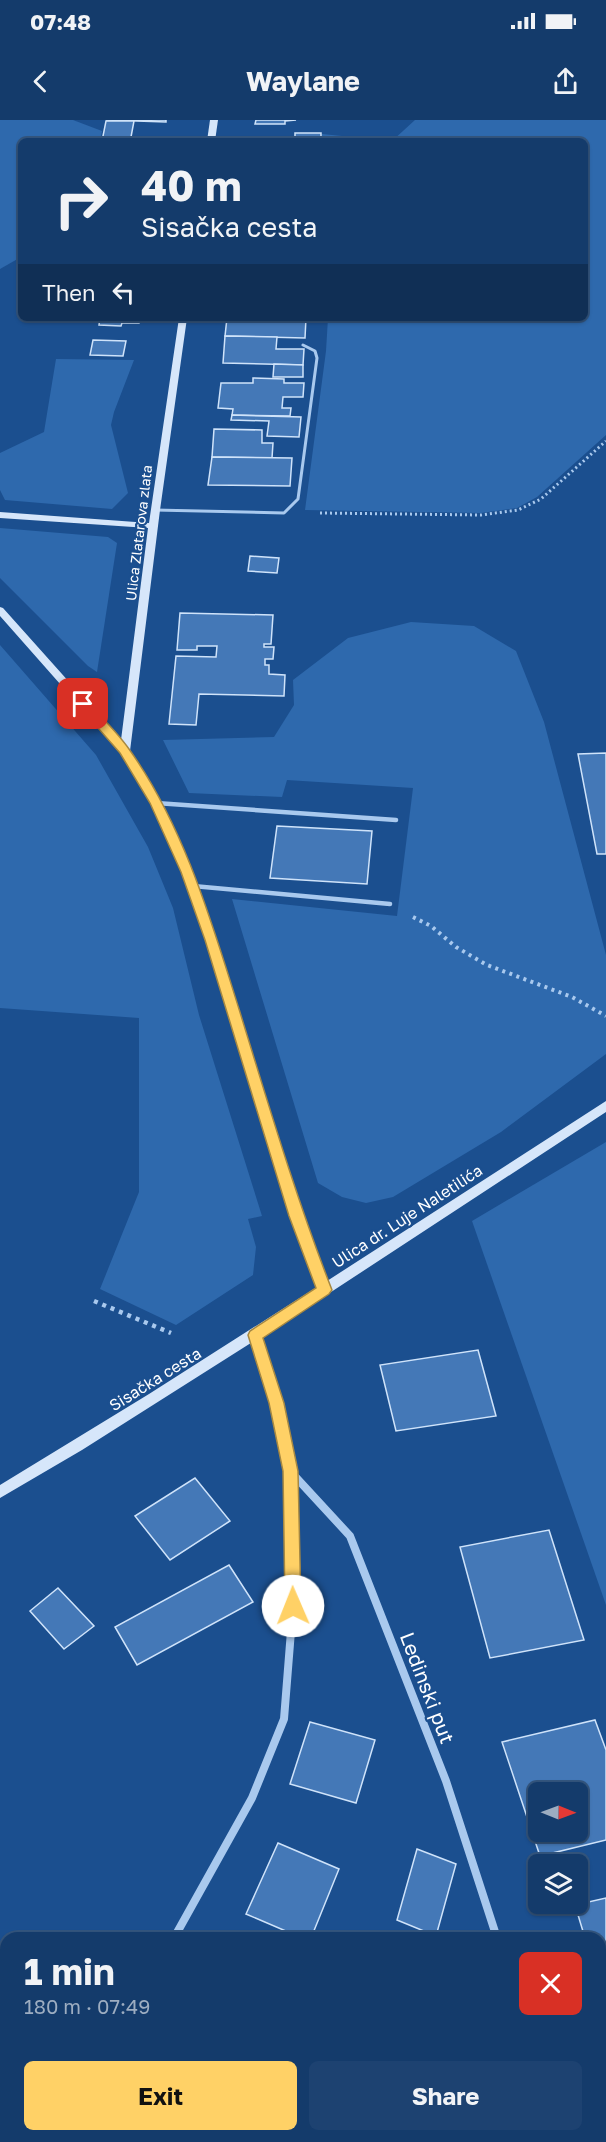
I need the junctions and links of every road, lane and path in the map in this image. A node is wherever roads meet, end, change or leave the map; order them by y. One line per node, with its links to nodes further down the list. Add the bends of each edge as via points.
1 (214, 120): 2 (street)
2 (211, 138)
3 (183, 321): 6 (street, Ulica Zlatarova zlata)
4 (303, 345): 7 (lane, via 315,351 317,357 298,499)
5 (606, 441): 7 (path, via 541,499 510,512)
6 (155, 510): 7 (lane); 9 (street, Ulica Zlatarova zlata)
7 (284, 513)
8 (0, 515): 9 (street)
9 (153, 526): 11 (street, Ulica Zlatarova zlata)
10 (0, 609): 11 (street, Ulica dr. Luje Naletilića)
11 (125, 751): 12 (street, Ulica dr. Luje Naletilića)
12 (156, 803): 13 (lane); 14 (street, Ulica dr. Luje Naletilića)
13 (396, 820)
14 (192, 886): 15 (lane); 18 (street, Ulica dr. Luje Naletilića, via 296,1216)
15 (390, 904): 16 (path, via 431,926 487,965 572,997)
16 (606, 1016)
17 (606, 1106): 18 (street, Ulica dr. Luje Naletilića)
18 (324, 1290): 21 (street, Sisačka cesta)
19 (94, 1301): 20 (path)
20 (171, 1333)
21 (255, 1335): 22 (street, via 276,1403); 23 (street, Sisačka cesta)
22 (290, 1471): 24 (street, via 293,1606 284,1719 252,1798); 25 (street, Ledinski put, via 350,1536 446,1781)
23 (0, 1492)
24 (177, 1932)
25 (495, 1932)

